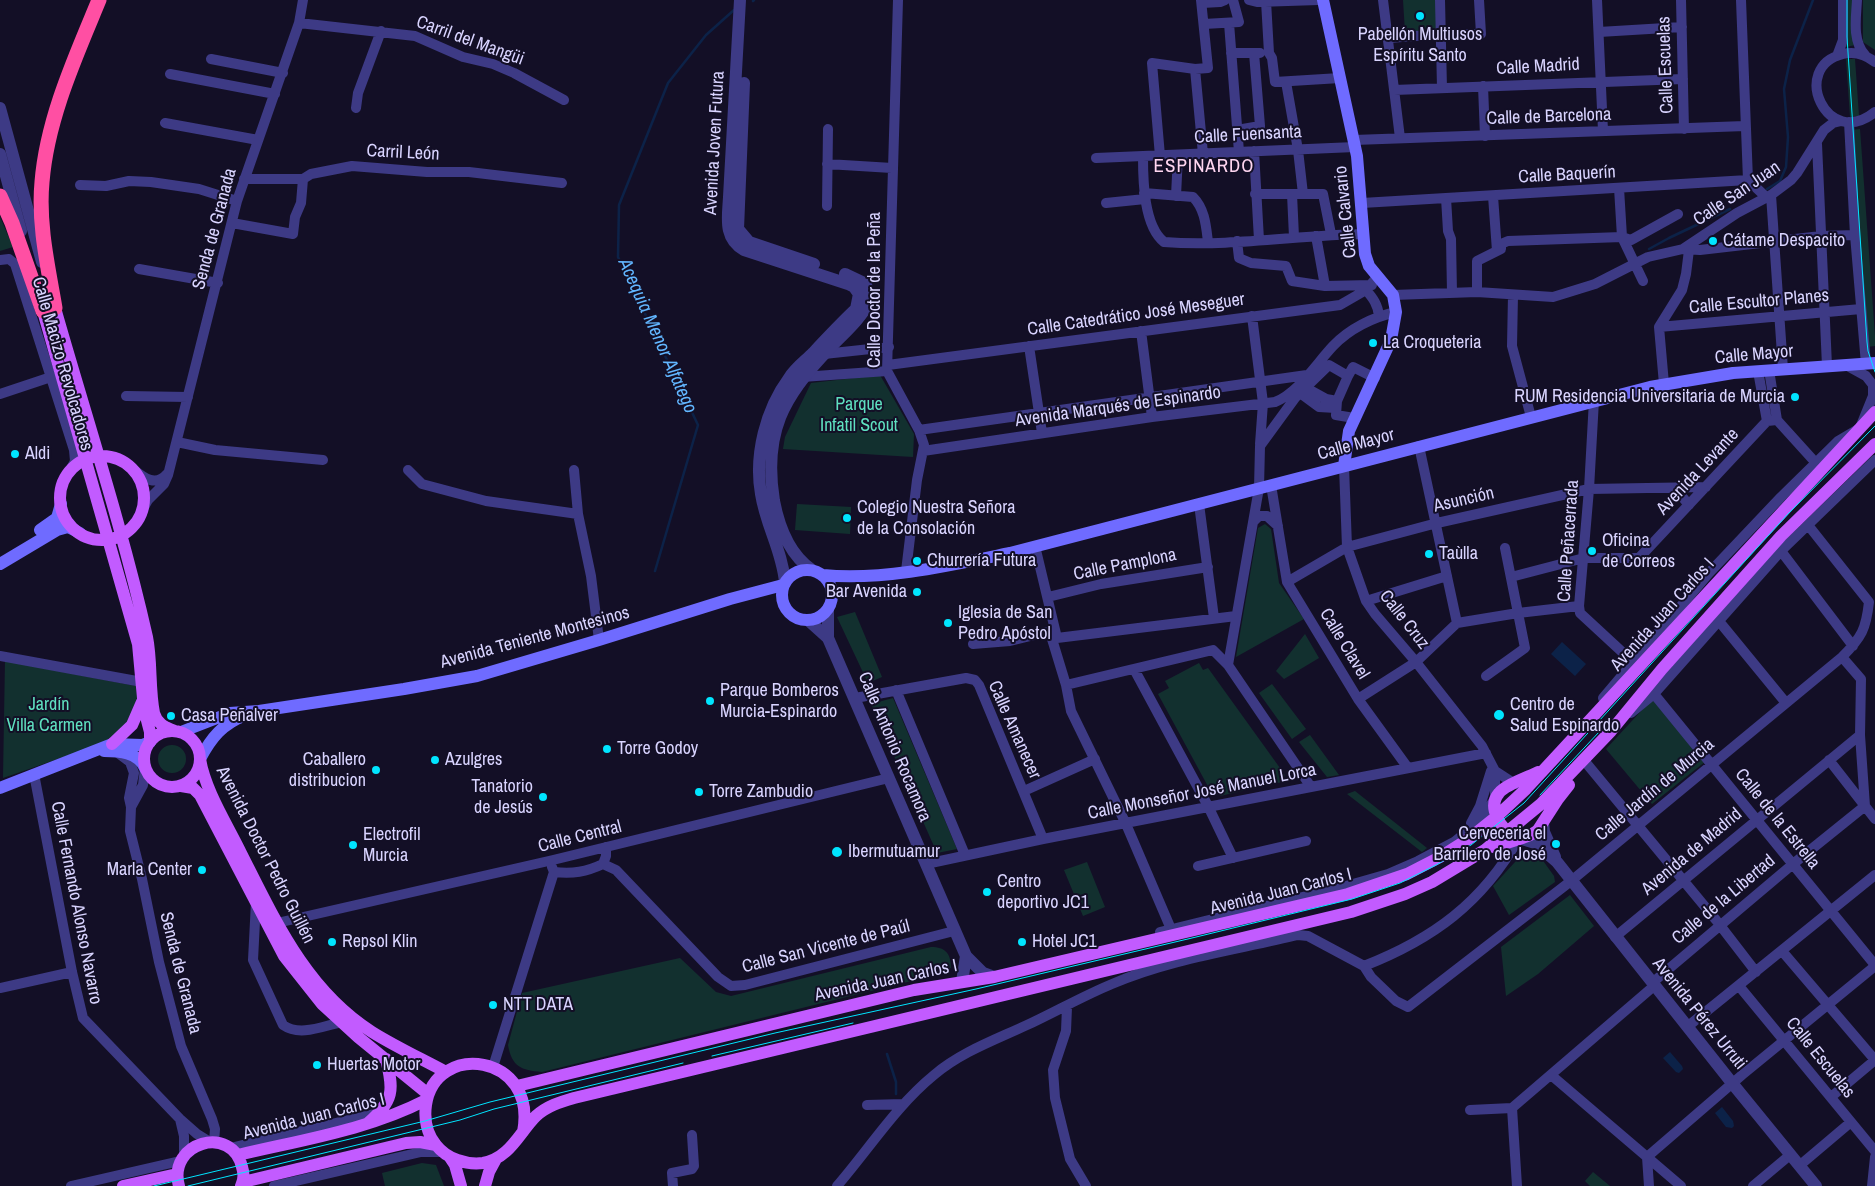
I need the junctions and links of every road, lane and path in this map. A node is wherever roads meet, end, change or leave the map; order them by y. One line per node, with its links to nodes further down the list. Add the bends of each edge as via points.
1 (94, 0): 34 (highway)
2 (99, 0): 34 (highway)
3 (304, 0): 23 (street, Senda de Granada)
4 (740, 0): 213 (street, Avenida Joven Futura, via 729,235 742,249 848,284 859,294 856,309 790,376 769,415 762,440 760,493 766,521 782,559)
5 (748, 0): 137 (street, Avenida Joven Futura, via 738,229 745,240 866,284 869,302 864,312)
6 (898, 0): 80 (street, Calle Doctor de la Peña)
7 (1225, 0): 21 (street)
8 (1234, 0): 25 (street, via 1239,22)
9 (1250, 0): 22 (street)
10 (1286, 0): 11 (street); 22 (street)
11 (1318, 0)
12 (1323, 0): 42 (main road, Calle Calvario)
13 (1384, 0): 30 (street)
14 (1440, 0): 29 (street)
15 (1479, 0): 29 (street, via 1481,34)
16 (1597, 0): 28 (street)
17 (1681, 0): 26 (street, Calle Escuelas)
18 (1741, 0): 57 (street)
19 (1843, 0): 35 (street, via 1843,40)
20 (1857, 0): 36 (street, via 1857,38)
21 (1201, 2): 24 (street)
22 (1266, 2): 33 (street)
23 (300, 24): 27 (street, Carril del Mangüi); 40 (street, Senda de Granada)
24 (1204, 24): 25 (street); 39 (street, via 1208,68)
25 (1229, 24): 31 (street)
26 (1682, 27): 28 (street); 43 (street, Calle Escuelas)
27 (381, 31): 50 (street, Carril del Mangüi, via 414,36 463,57 493,64); 53 (street, via 358,93)
28 (1599, 32): 44 (street)
29 (1440, 34): 30 (street); 47 (street)
30 (1389, 38): 48 (street)
31 (1231, 53): 32 (street); 60 (street)
32 (1254, 53): 33 (street); 60 (street, via 1260,126)
33 (1269, 53): 45 (street, via 1275,82)
34 (76, 56): 127 (highway, via 56,113 42,182)
35 (1837, 56): 36 (street, via 1851,53); 51 (street, via 1826,63 1817,81 1817,95)
36 (1865, 56): 38 (street)
37 (211, 59): 40 (street)
38 (1875, 62)
39 (1195, 69): 72 (street); 74 (street, via 1152,63)
40 (283, 73): 49 (street, Senda de Granada)
41 (170, 74): 49 (street)
42 (1340, 78): 45 (street); 66 (main road, Calle Calvario)
43 (1683, 79): 44 (street, Calle Madrid); 59 (street, Calle Escuelas)
44 (1601, 81): 46 (street, Calle Madrid); 62 (street)
45 (1286, 82): 68 (street)
46 (1483, 86): 47 (street, Calle Madrid); 63 (street)
47 (1442, 88): 48 (street, Calle Madrid)
48 (1394, 90): 64 (street)
49 (275, 94): 65 (street, Senda de Granada)
50 (564, 100)
51 (1822, 107): 55 (street, via 1832,117); 61 (street)
52 (0, 108): 127 (street)
53 (356, 108)
54 (1875, 112): 55 (street, via 1865,119)
55 (1845, 121): 61 (street); 104 (street)
56 (166, 123): 65 (street)
57 (1745, 126): 59 (street, Calle de Barcelona); 83 (street)
58 (828, 129): 78 (street)
59 (1684, 129): 62 (street, Calle de Barcelona)
60 (1238, 130): 70 (street)
61 (1824, 130): 67 (street, Calle San Juan)
62 (1603, 131): 63 (street, Calle de Barcelona)
63 (1485, 136): 64 (street, Calle de Barcelona)
64 (1400, 138): 66 (street, Calle de Barcelona)
65 (258, 140): 81 (street, Senda de Granada)
66 (1354, 143): 68 (street, Calle Fuensanta); 98 (main road, Calle Calvario)
67 (1817, 143): 77 (street, Calle San Juan); 79 (street)
68 (1298, 150): 69 (street, Calle Fuensanta); 89 (street)
69 (1254, 151): 70 (street, Calle Fuensanta); 87 (street)
70 (1239, 152): 72 (street, Calle Fuensanta)
71 (0, 154): 127 (street)
72 (1203, 154): 73 (street, Calle Fuensanta)
73 (1178, 155): 74 (street, Calle Fuensanta); 92 (street)
74 (1160, 156): 75 (street, Calle Fuensanta)
75 (1143, 157): 76 (street, Calle Fuensanta); 91 (street)
76 (1096, 158)
77 (1804, 163): 79 (street); 94 (street, Calle San Juan, via 1791,180)
78 (827, 164): 80 (street); 99 (street)
79 (1816, 164): 106 (street)
80 (892, 168): 136 (street, Calle Doctor de la Peña)
81 (244, 179): 82 (street, Carril León); 96 (street, Senda de Granada)
82 (303, 179): 84 (street, Carril León, via 311,174 352,166 469,172); 101 (street, via 293,234)
83 (1748, 180): 86 (street, Calle Baquerín); 94 (street)
84 (562, 183)
85 (80, 185): 96 (street, via 151,182 200,189)
86 (1619, 188): 93 (street, Calle Baquerín); 108 (street)
87 (1255, 194): 88 (street); 109 (street)
88 (1292, 194): 89 (street); 107 (street)
89 (1303, 194): 102 (street, via 1323,194)
90 (0, 196): 127 (highway)
91 (1144, 196): 92 (street); 97 (street); 111 (street, via 1157,236 1164,242)
92 (1176, 196): 111 (street, via 1193,197 1199,203)
93 (1493, 196): 95 (street, Calle Baquerín); 114 (street)
94 (1769, 196): 112 (street); 113 (street, Calle San Juan, via 1737,213)
95 (1446, 198): 98 (street, Calle Baquerín); 123 (street)
96 (237, 201): 101 (street, Senda de Granada)
97 (1106, 203)
98 (1362, 203): 103 (main road, Calle Calvario)
99 (827, 206)
100 (1678, 214): 108 (street, via 1631,240)
101 (232, 223): 119 (street, Senda de Granada)
102 (1331, 234): 103 (street); 105 (street)
103 (1364, 234): 120 (main road, Calle Calvario)
104 (1855, 235): 106 (street); 126 (street)
105 (1316, 236): 107 (street); 121 (street)
106 (1821, 236): 112 (street); 129 (street)
107 (1294, 237): 109 (street)
108 (1622, 237): 114 (street, via 1508,241); 116 (street)
109 (1259, 240): 110 (street)
110 (1237, 241): 111 (street); 121 (street, via 1239,258 1251,263 1286,266 1292,281)
111 (1208, 242)
112 (1774, 242): 113 (street); 132 (street)
113 (1686, 250): 116 (street, Calle San Juan); 133 (street, Calle San Juan, via 1682,290)
114 (1497, 251): 122 (street, via 1477,261)
115 (0, 260): 146 (street, Calle Macizo Revolcadores, via 8,258 16,267)
116 (1634, 263): 118 (street); 125 (street, Calle San Juan, via 1595,284 1553,297)
117 (139, 269): 119 (street)
118 (1643, 280)
119 (218, 283): 154 (street, Senda de Granada)
120 (1372, 284): 121 (street); 124 (main road, Calle Calvario); 130 (street, Calle Catedrático José Meseguer, via 1340,305); 131 (street)
121 (1326, 286)
122 (1477, 292): 123 (street, Calle San Juan); 125 (street, Calle San Juan)
123 (1452, 293): 124 (street, Calle San Juan)
124 (1393, 295): 128 (main road, Calle Calvario)
125 (1513, 295): 161 (street, via 1512,346)
126 (1861, 309): 129 (street, Calle Escultor Planes); 138 (street)
127 (49, 310): 174 (main road)
128 (1396, 312): 131 (street, Avenida Marqués de Espinardo); 148 (main road, Calle Calvario, via 1390,340)
129 (1824, 313): 132 (street, Calle Escultor Planes); 140 (street)
130 (1252, 316): 134 (street, Calle Catedrático José Meseguer); 149 (street)
131 (1379, 316): 144 (street, Avenida Marqués de Espinardo, via 1344,335)
132 (1779, 316): 133 (street, Calle Escultor Planes); 142 (street)
133 (1659, 327): 150 (street)
134 (1141, 331): 135 (street, Calle Catedrático José Meseguer); 155 (street)
135 (1029, 346): 141 (street, Calle Catedrático José Meseguer); 160 (street)
136 (889, 347): 137 (street); 141 (street, Calle Doctor de la Peña)
137 (824, 354): 147 (street, Avenida Joven Futura)
138 (1872, 364): 139 (main road, Calle Mayor)
139 (1846, 365): 140 (main road, Calle Mayor); 159 (street, via 1866,376 1872,385)
140 (1827, 366): 142 (main road, Calle Mayor)
141 (888, 368): 147 (street, Calle Catedrático José Meseguer); 166 (street, Calle Doctor de la Peña)
142 (1782, 369): 143 (main road, Calle Mayor)
143 (1764, 370): 150 (main road, Calle Mayor); 164 (street)
144 (1308, 375): 149 (street, Avenida Marqués de Espinardo); 157 (street, Avenida Marqués de Espinardo, via 1282,399)
145 (1348, 376): 148 (street, via 1352,367); 151 (street, via 1329,365); 158 (street)
146 (51, 377): 152 (street); 183 (street, Calle Macizo Revolcadores, via 75,453 75,461)
147 (802, 377): 208 (street, Avenida Joven Futura, via 777,423 772,441 770,478 776,512 787,540 797,558)
148 (1375, 378): 163 (main road, Calle Calvario)
149 (1261, 382): 155 (street, Avenida Marqués de Espinardo); 157 (street)
150 (1664, 384): 156 (main road, Calle Mayor)
151 (1303, 390): 158 (street, via 1319,407); 171 (street)
152 (0, 394)
153 (126, 396): 154 (street)
154 (188, 397): 169 (street, Senda de Granada)
155 (1150, 397): 160 (street, Avenida Marqués de Espinardo); 162 (street)
156 (1594, 400): 161 (main road, Calle Mayor); 187 (street, Calle Peñacerrada)
157 (1263, 403): 162 (street, Avenida Marqués de Espinardo); 171 (street)
158 (1337, 404): 163 (street, via 1336,415)
159 (1871, 410): 165 (main road, Avenida Juan Carlos I); 168 (street)
160 (1039, 413): 166 (street, Avenida Marqués de Espinardo); 167 (street)
161 (1531, 417): 172 (main road, Calle Mayor)
162 (1152, 418): 167 (street, Avenida Marqués de Espinardo)
163 (1354, 418): 178 (main road, Calle Calvario)
164 (1772, 420): 177 (street); 185 (street, Avenida Levante)
165 (1860, 428): 168 (street); 252 (main road, Avenida Juan Carlos I)
166 (919, 430): 173 (street, Calle Doctor de la Peña)
167 (1042, 433): 173 (street, Avenida Marqués de Espinardo)
168 (1838, 441): 177 (street)
169 (177, 442): 175 (street, via 216,450); 180 (street, Senda de Granada)
170 (1875, 444): 250 (main road, Avenida Juan Carlos I, via 1781,536)
171 (1260, 446): 184 (street)
172 (1419, 446): 178 (main road, Calle Mayor); 194 (street)
173 (923, 451): 207 (street, Calle Doctor de la Peña)
174 (92, 457): 179 (main road, via 118,459); 183 (main road, via 75,466); 198 (main road)
175 (323, 460)
176 (1875, 460): 195 (street)
177 (1815, 462): 237 (street, via 1709,573)
178 (1344, 466): 184 (main road, Calle Mayor); 200 (street, Calle Cruz)
179 (134, 470): 180 (street, via 154,481 162,480); 191 (main road, via 144,491)
180 (170, 470): 191 (street, Senda de Granada, via 164,484 151,496)
181 (408, 470): 192 (street, via 422,484 486,502)
182 (574, 470): 192 (street)
183 (67, 476): 188 (main road)
184 (1265, 486): 189 (main road, Calle Mayor); 193 (street); 196 (street, Calle Clavel)
185 (1706, 487): 186 (street, Asunción); 190 (street, Avenida Levante)
186 (1676, 488): 187 (street, Asunción); 190 (street)
187 (1589, 489): 194 (street, Asunción); 204 (street, Calle Peñacerrada)
188 (61, 504): 197 (main road, via 67,520); 203 (main road, via 55,521)
189 (1198, 504): 199 (main road, Calle Mayor); 206 (street)
190 (1689, 505): 204 (street, Avenida Levante, via 1640,558)
191 (140, 514): 198 (main road, via 134,525)
192 (578, 514): 229 (street, via 591,576)
193 (1253, 522): 196 (street, via 1259,516 1267,516); 222 (street)
194 (1436, 523): 200 (street, Asunción); 210 (street)
195 (1808, 525): 202 (street); 232 (street, Calle Jardín de Murcia, via 1869,602 1866,624)
196 (1278, 526): 212 (street, Calle Clavel)
197 (80, 533): 198 (main road, via 91,538); 205 (main road, via 68,527 57,530)
198 (114, 537): 241 (main road, via 138,644); 251 (main road, via 149,649 155,719)
199 (1035, 546): 207 (main road, Calle Mayor, via 968,562); 216 (street)
200 (1347, 548): 212 (street, Asunción); 218 (street, Calle Cruz)
201 (1505, 548): 211 (street)
202 (1781, 551): 225 (street); 232 (street)
203 (0, 554)
204 (1584, 558): 211 (street, Avenida Levante); 219 (street, Calle Peñacerrada)
205 (0, 564)
206 (1208, 566): 216 (street, Calle Pamplona, via 1101,584); 223 (street)
207 (906, 571): 209 (main road, Calle Mayor)
208 (817, 572): 209 (main road, Calle Mayor); 213 (main road, via 806,569 794,573); 215 (main road, via 829,583)
209 (858, 576): 215 (main road, Calle Mayor)
210 (1447, 576): 218 (street); 226 (street)
211 (1511, 577): 221 (street)
212 (1287, 582): 246 (street, Calle Clavel)
213 (784, 584): 214 (main road, Avenida Teniente Montesinos); 217 (main road)
214 (757, 592): 217 (main road); 229 (main road, Avenida Teniente Montesinos)
215 (832, 592): 220 (main road)
216 (1048, 597): 227 (street)
217 (782, 600): 224 (main road, via 791,615)
218 (1366, 601): 236 (street, Calle Cruz)
219 (1579, 606): 221 (street); 237 (street, Calle Peñacerrada, via 1580,613)
220 (828, 608): 224 (main road, via 820,617); 228 (street, Calle Antonio Rocamora)
221 (1518, 613): 226 (street); 240 (street, via 1525,648)
222 (1236, 616): 223 (street); 231 (street)
223 (1214, 618): 227 (street)
224 (808, 620): 228 (street, Calle Antonio Rocamora)
225 (1718, 620): 244 (street); 248 (street)
226 (1457, 623): 236 (street)
227 (1056, 634): 230 (street); 242 (street, via 1052,639)
228 (828, 638): 245 (street, Calle Antonio Rocamora)
229 (599, 640): 249 (main road, Avenida Teniente Montesinos, via 477,676)
230 (973, 644)
231 (1231, 646): 233 (street); 238 (street)
232 (1853, 646): 235 (street, Calle Jardín de Murcia)
233 (1213, 650): 238 (street); 239 (street)
234 (0, 656): 241 (street)
235 (1842, 657): 248 (street, Calle Jardín de Murcia); 253 (street, via 1861,679)
236 (1416, 662): 246 (street); 259 (street, Calle Cruz)
237 (1634, 662): 252 (street, via 1593,708)
238 (1228, 664): 268 (street)
239 (1134, 669): 242 (street); 274 (street)
240 (1486, 676)
241 (142, 682): 247 (main road)
242 (1066, 685): 257 (street, via 1071,711)
243 (896, 690): 245 (street); 270 (street, Calle Amanecer, via 966,678 975,680); 289 (street)
244 (1654, 694): 250 (street); 261 (street, Calle de la Estrella)
245 (855, 698): 265 (street, Calle Antonio Rocamora)
246 (1358, 699): 263 (street, Calle Clavel)
247 (143, 700): 254 (main road); 255 (main road, via 132,725)
248 (1786, 703): 261 (street, Calle Jardín de Murcia)
249 (259, 711): 251 (main road, Avenida Teniente Montesinos, via 222,715); 256 (main road, Avenida Teniente Montesinos, via 238,718 220,730)
250 (1611, 731): 260 (main road); 272 (main road, Avenida Juan Carlos I)
251 (178, 732): 254 (main road, via 159,734); 256 (main road, via 193,740)
252 (1576, 734): 267 (main road, Avenida Juan Carlos I, via 1544,769)
253 (1860, 735): 258 (street, Avenida de Madrid); 275 (street)
254 (150, 742): 255 (main road); 262 (main road, via 144,757)
255 (114, 748): 262 (main road, via 135,756); 264 (main road); 273 (street, Senda de Granada, via 133,768)
256 (200, 759): 266 (main road, via 195,775); 303 (main road, Avenida Doctor Pedro Guillén, via 204,777)
257 (1095, 759): 270 (street); 280 (street)
258 (1829, 760): 275 (street); 277 (street, Avenida de Madrid)
259 (1491, 762): 263 (street, Calle Monseñor José Manuel Lorca); 267 (street); 271 (street); 286 (street, via 1491,773 1480,806)
260 (1587, 764): 279 (main road); 281 (street)
261 (1711, 764): 277 (street, Calle de la Estrella); 281 (street, Calle Jardín de Murcia)
262 (145, 768): 266 (main road, via 157,783); 273 (street, via 143,785)
263 (1408, 768): 268 (street, Calle Monseñor José Manuel Lorca)
264 (34, 774): 269 (main road); 312 (street, Calle Fernando Alonso Navarro)
265 (889, 778): 287 (street, Calle Central); 294 (street, Calle Antonio Rocamora)
266 (181, 786): 301 (main road, Avenida Doctor Pedro Guillén, via 193,788 200,795)
267 (1521, 786): 271 (main road, via 1499,792); 272 (main road); 276 (main road, Avenida Juan Carlos I)
268 (1310, 787): 274 (street, Calle Monseñor José Manuel Lorca)
269 (0, 788)
270 (1024, 791): 284 (street, Calle Amanecer)
271 (1495, 799): 276 (main road); 286 (street, via 1476,824)
272 (1541, 804): 279 (main road, via 1544,808); 282 (main road, Avenida Juan Carlos I)
273 (130, 806): 343 (street, Senda de Granada, via 130,831 159,962 182,1046 214,1126)
274 (1208, 806): 280 (street, Calle Monseñor José Manuel Lorca); 290 (street)
275 (1865, 806): 278 (street); 295 (street, Calle de la Libertad)
276 (1496, 817): 282 (main road); 314 (main road, Avenida Juan Carlos I, via 1440,857 1378,885)
277 (1757, 819): 295 (street, Calle de la Estrella); 300 (street, Avenida de Madrid)
278 (1875, 819)
279 (1543, 823): 283 (main road, via 1529,837); 292 (street)
280 (1126, 824): 284 (street, Calle Monseñor José Manuel Lorca); 305 (street)
281 (1638, 825): 299 (street, Calle Jardín de Murcia); 300 (street)
282 (1507, 832): 283 (main road); 288 (main road, Avenida Juan Carlos I)
283 (1519, 838): 288 (main road); 292 (street, via 1535,843); 310 (street, via 1505,863 1467,906 1430,935)
284 (1043, 839): 289 (street, Calle Monseñor José Manuel Lorca)
285 (1306, 841): 290 (street)
286 (1454, 842): 305 (street, via 1370,880)
287 (606, 847): 291 (street, Calle Central); 293 (street)
288 (1485, 850): 341 (main road, Avenida Juan Carlos I, via 1432,882 1351,912 574,1098 547,1108)
289 (965, 855): 294 (street, Calle Monseñor José Manuel Lorca)
290 (1233, 858): 296 (street)
291 (553, 860): 297 (street); 303 (street, Calle Central)
292 (1557, 862): 299 (street, Avenida Pérez Urruti)
293 (603, 864): 297 (street, via 573,874); 306 (street, Calle San Vicente de Paúl, via 616,870 718,978 731,986)
294 (926, 864): 306 (street, Calle Antonio Rocamora)
295 (1792, 864): 302 (street, Calle de la Estrella); 304 (street, Calle de la Libertad)
296 (1198, 866)
297 (554, 872): 326 (street)
298 (1875, 875): 302 (street)
299 (1571, 881): 307 (street, Avenida Pérez Urruti); 310 (street, Calle Jardín de Murcia, via 1408,1007 1396,1001)
300 (1683, 881): 304 (street); 307 (street, Avenida de Madrid)
301 (256, 901): 321 (main road, Avenida Doctor Pedro Guillén, via 284,956 322,1004); 321 (street, via 253,960 283,1025 301,1031)
302 (1831, 910): 308 (street); 311 (street, Calle de la Estrella)
303 (277, 923): 327 (main road, Avenida Doctor Pedro Guillén, via 296,957 343,1010 372,1032)
304 (1720, 925): 313 (street); 316 (street, Calle de la Libertad)
305 (1171, 929): 314 (street)
306 (954, 931): 309 (street, Calle Antonio Rocamora)
307 (1615, 937): 316 (street, Avenida Pérez Urruti)
308 (1782, 951): 313 (street); 319 (street)
309 (966, 956): 314 (street, Calle Antonio Rocamora); 315 (street)
310 (1364, 966): 320 (street, Calle Jardín de Murcia, via 1308,936 1298,935 1164,966 1112,984)
311 (1875, 966): 319 (street)
312 (72, 972): 318 (street); 338 (street, Calle Fernando Alonso Navarro, via 83,1018)
313 (1756, 972): 317 (street)
314 (984, 977): 315 (main road, Avenida Juan Carlos I)
315 (962, 982): 330 (main road, Avenida Juan Carlos I, via 914,990)
316 (1653, 984): 322 (street, Avenida Pérez Urruti); 328 (street, Calle de la Libertad)
317 (1739, 986): 322 (street); 323 (street, Calle Escuelas)
318 (0, 988)
319 (1828, 1004): 323 (street); 325 (street)
320 (1067, 1007): 333 (street, Calle Jardín de Murcia, via 960,1057 934,1074); 362 (street, via 1066,1031 1053,1070 1055,1098 1070,1160)
321 (342, 1022): 324 (main road, Avenida Doctor Pedro Guillén)
322 (1687, 1027): 329 (street, Avenida Pérez Urruti)
323 (1784, 1040): 329 (street); 332 (street, Calle Escuelas)
324 (386, 1059): 331 (main road, Avenida Doctor Pedro Guillén); 337 (main road, via 392,1088)
325 (1875, 1060): 332 (street)
326 (493, 1066): 327 (main road, via 461,1065); 330 (main road)
327 (446, 1072): 331 (main road)
328 (1551, 1075): 335 (street, Calle de la Libertad); 348 (street)
329 (1732, 1083): 347 (street, Avenida Pérez Urruti); 348 (street)
330 (517, 1086): 341 (main road, via 525,1111)
331 (427, 1097): 340 (main road, Avenida Juan Carlos I, via 396,1115); 345 (main road, via 429,1135)
332 (1831, 1097): 339 (street, Calle Escuelas)
333 (903, 1104): 334 (street); 361 (street, Calle Jardín de Murcia)
334 (867, 1106)
335 (1512, 1108): 336 (street); 363 (street)
336 (1470, 1110)
337 (379, 1113): 340 (main road); 344 (street)
338 (180, 1119): 343 (street, Calle Fernando Alonso Navarro); 352 (street, via 184,1136)
339 (1851, 1122): 346 (street, Calle Escuelas); 351 (street)
340 (366, 1125): 344 (main road, Avenida Juan Carlos I)
341 (523, 1132): 350 (main road, via 508,1151)
342 (692, 1135): 360 (street, via 694,1166 672,1173)
343 (212, 1142): 344 (main road, Avenida Juan Carlos I); 352 (main road, via 196,1145)
344 (234, 1151): 354 (main road, Avenida Juan Carlos I, via 242,1165)
345 (442, 1151): 350 (main road, via 460,1161 472,1163); 353 (street, via 421,1152); 354 (main road, Avenida Juan Carlos I, via 420,1142 406,1143); 358 (main road, via 455,1165)
346 (1875, 1152)
347 (1790, 1155): 351 (street, Avenida Pérez Urruti); 366 (street)
348 (1647, 1157): 364 (street); 365 (street)
349 (1875, 1157): 368 (street)
350 (496, 1159): 359 (main road)
351 (1799, 1166): 367 (street, Avenida Pérez Urruti)
352 (180, 1169): 355 (street); 356 (main road)
353 (296, 1183): 357 (street)
354 (242, 1184)
355 (71, 1186)
356 (123, 1186)
357 (274, 1186)
358 (461, 1186)
359 (485, 1186)
360 (673, 1186)
361 (837, 1186)
362 (1086, 1186)
363 (1517, 1186)
364 (1649, 1186)
365 (1681, 1186)
366 (1753, 1186)
367 (1816, 1186)
368 (1872, 1186)

